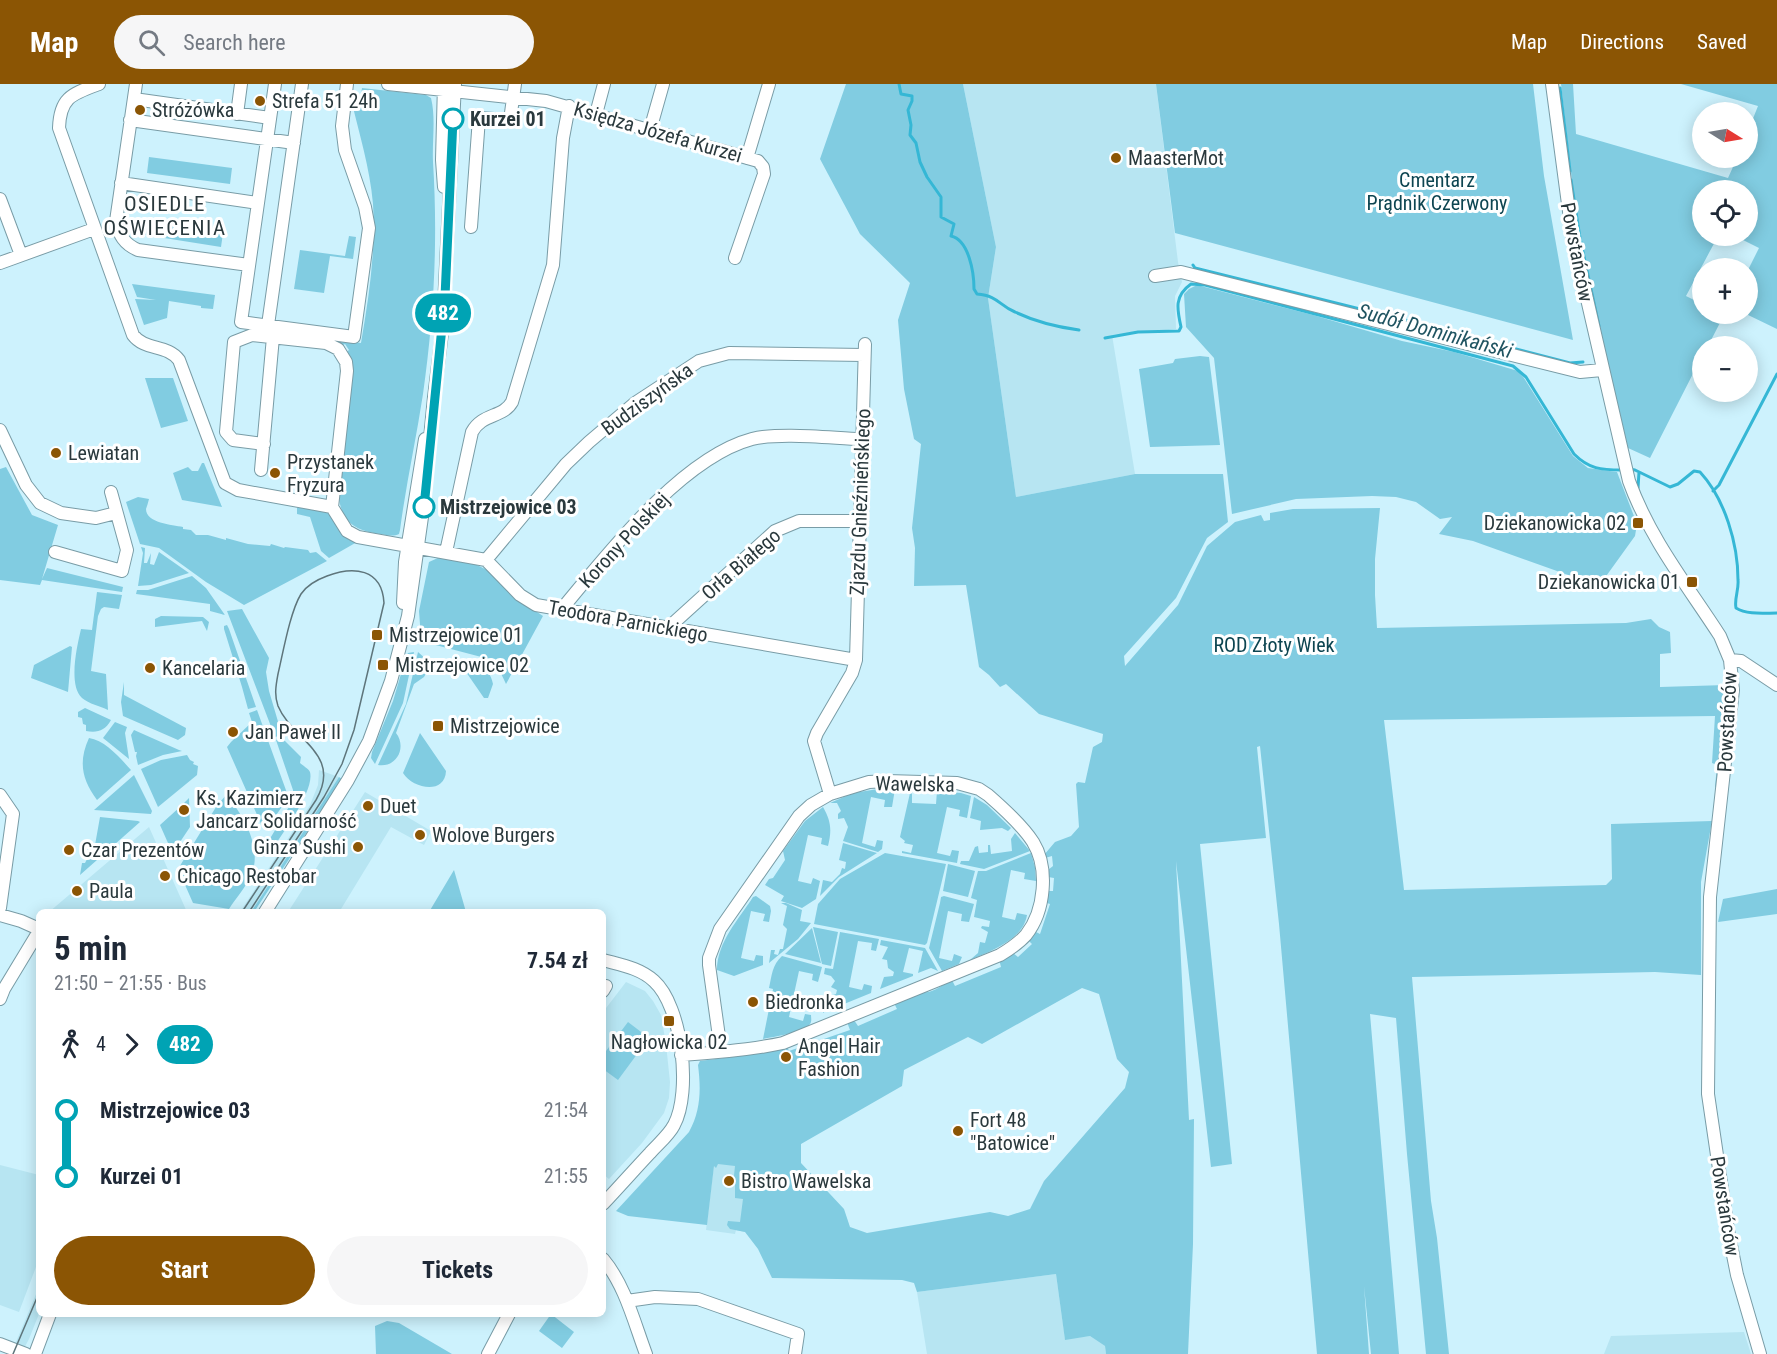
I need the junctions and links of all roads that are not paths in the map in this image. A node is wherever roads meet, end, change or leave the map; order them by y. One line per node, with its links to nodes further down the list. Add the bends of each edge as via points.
1 (99, 84): 28 (street, via 67,98 58,128)
2 (136, 84): 14 (street)
3 (241, 84): 16 (street)
4 (274, 84): 18 (street)
5 (302, 84): 22 (street)
6 (347, 84): 34 (street, via 342,126 345,150 369,228 354,337)
7 (388, 84): 12 (street, Księdza Józefa Kurzei)
8 (604, 84): 17 (street)
9 (663, 84): 20 (street)
10 (769, 84): 23 (street)
11 (1552, 84): 37 (street, Powstańców, via 1572,234)
12 (449, 87): 13 (street, Księdza Józefa Kurzei); 46 (street, via 452,161 443,315 430,456)
13 (515, 90): 15 (street, Księdza Józefa Kurzei); 27 (street, via 510,120 479,118)
14 (134, 99): 16 (street); 19 (street)
15 (569, 106): 17 (street, Księdza Józefa Kurzei); 48 (street, via 553,265 512,402 508,410 480,420 472,432)
16 (237, 114): 18 (street)
17 (596, 114): 20 (street, Księdza Józefa Kurzei)
18 (270, 118): 21 (street)
19 (130, 120): 21 (street); 24 (street)
20 (650, 130): 23 (street, Księdza Józefa Kurzei)
21 (267, 139): 22 (street); 26 (street)
22 (294, 143): 34 (street)
23 (747, 158): 30 (street, Księdza Józefa Kurzei, via 758,161 764,174)
24 (121, 183): 26 (street); 32 (street, via 116,221 119,234 131,247)
25 (0, 198): 29 (street)
26 (258, 203): 32 (street)
27 (471, 227)
28 (94, 228): 29 (street); 43 (street, via 133,335 142,344 170,351 179,360 225,483 238,490)
29 (21, 255): 31 (street)
30 (735, 258)
31 (0, 262)
32 (249, 265): 34 (street, via 241,322)
33 (1155, 276): 37 (street, via 1181,272 1580,372)
34 (268, 325)
35 (273, 337): 40 (street); 40 (street, via 252,335 234,342 226,428 233,440); 43 (street, via 333,345 346,362)
36 (864, 350): 39 (street, Zjazdu Gnieźnieńskiego); 49 (street, Budziszyńska, via 729,353 699,361 635,403 566,464)
37 (1602, 370): 53 (street, Powstańców, via 1623,464 1638,506 1653,536 1720,636)
38 (0, 430): 44 (street, via 39,503 61,513 96,518)
39 (861, 439): 45 (street, Zjazdu Gnieźnieńskiego); 50 (street, Korony Polskiej, via 772,436 738,443 722,452 649,508)
40 (264, 444): 41 (street)
41 (261, 471)
42 (111, 492): 44 (street)
43 (332, 507): 46 (street, via 341,525 353,535)
44 (116, 513): 47 (street, via 127,550 122,571)
45 (859, 520): 51 (street, Orła Białego, via 799,521 775,531); 52 (street, Zjazdu Gnieźnieńskiego)
46 (413, 547): 48 (street); 58 (street, via 408,616 378,721 348,780)
47 (55, 552)
48 (446, 552): 49 (street)
49 (486, 560): 50 (street, Teodora Parnickiego, via 527,601)
50 (561, 610): 51 (street, Teodora Parnickiego)
51 (668, 628): 52 (street, Teodora Parnickiego)
52 (855, 660): 55 (street, via 852,673 814,741)
53 (1730, 660): 54 (street, via 1741,661); 77 (street, Powstańców, via 1732,705 1710,897 1708,1094 1728,1230)
54 (1777, 686)
55 (830, 794): 64 (street, Wawelska, via 811,805 790,827 720,929 708,965); 64 (street, Wawelska, via 869,782 957,783 979,789 1032,841 1040,858 1043,884 1036,916 1027,933 1000,955 783,1043)
56 (0, 795): 57 (street, via 13,814)
57 (0, 908)
58 (267, 909)
59 (0, 915): 60 (street)
60 (36, 928)
61 (36, 935): 63 (street)
62 (606, 961): 65 (street, via 638,970 655,982 671,1005)
63 (0, 998)
64 (722, 1052): 65 (street, Wawelska)
65 (681, 1055): 66 (street, via 683,1100 673,1128)
66 (606, 1201)
67 (606, 1263): 68 (street)
68 (627, 1301): 75 (street); 76 (street, via 669,1297 707,1301 798,1334)
69 (50, 1317): 73 (street)
70 (507, 1317): 74 (street)
71 (0, 1344): 72 (street)
72 (26, 1354)
73 (35, 1354)
74 (488, 1354)
75 (646, 1354)
76 (795, 1354)
77 (1760, 1354)

